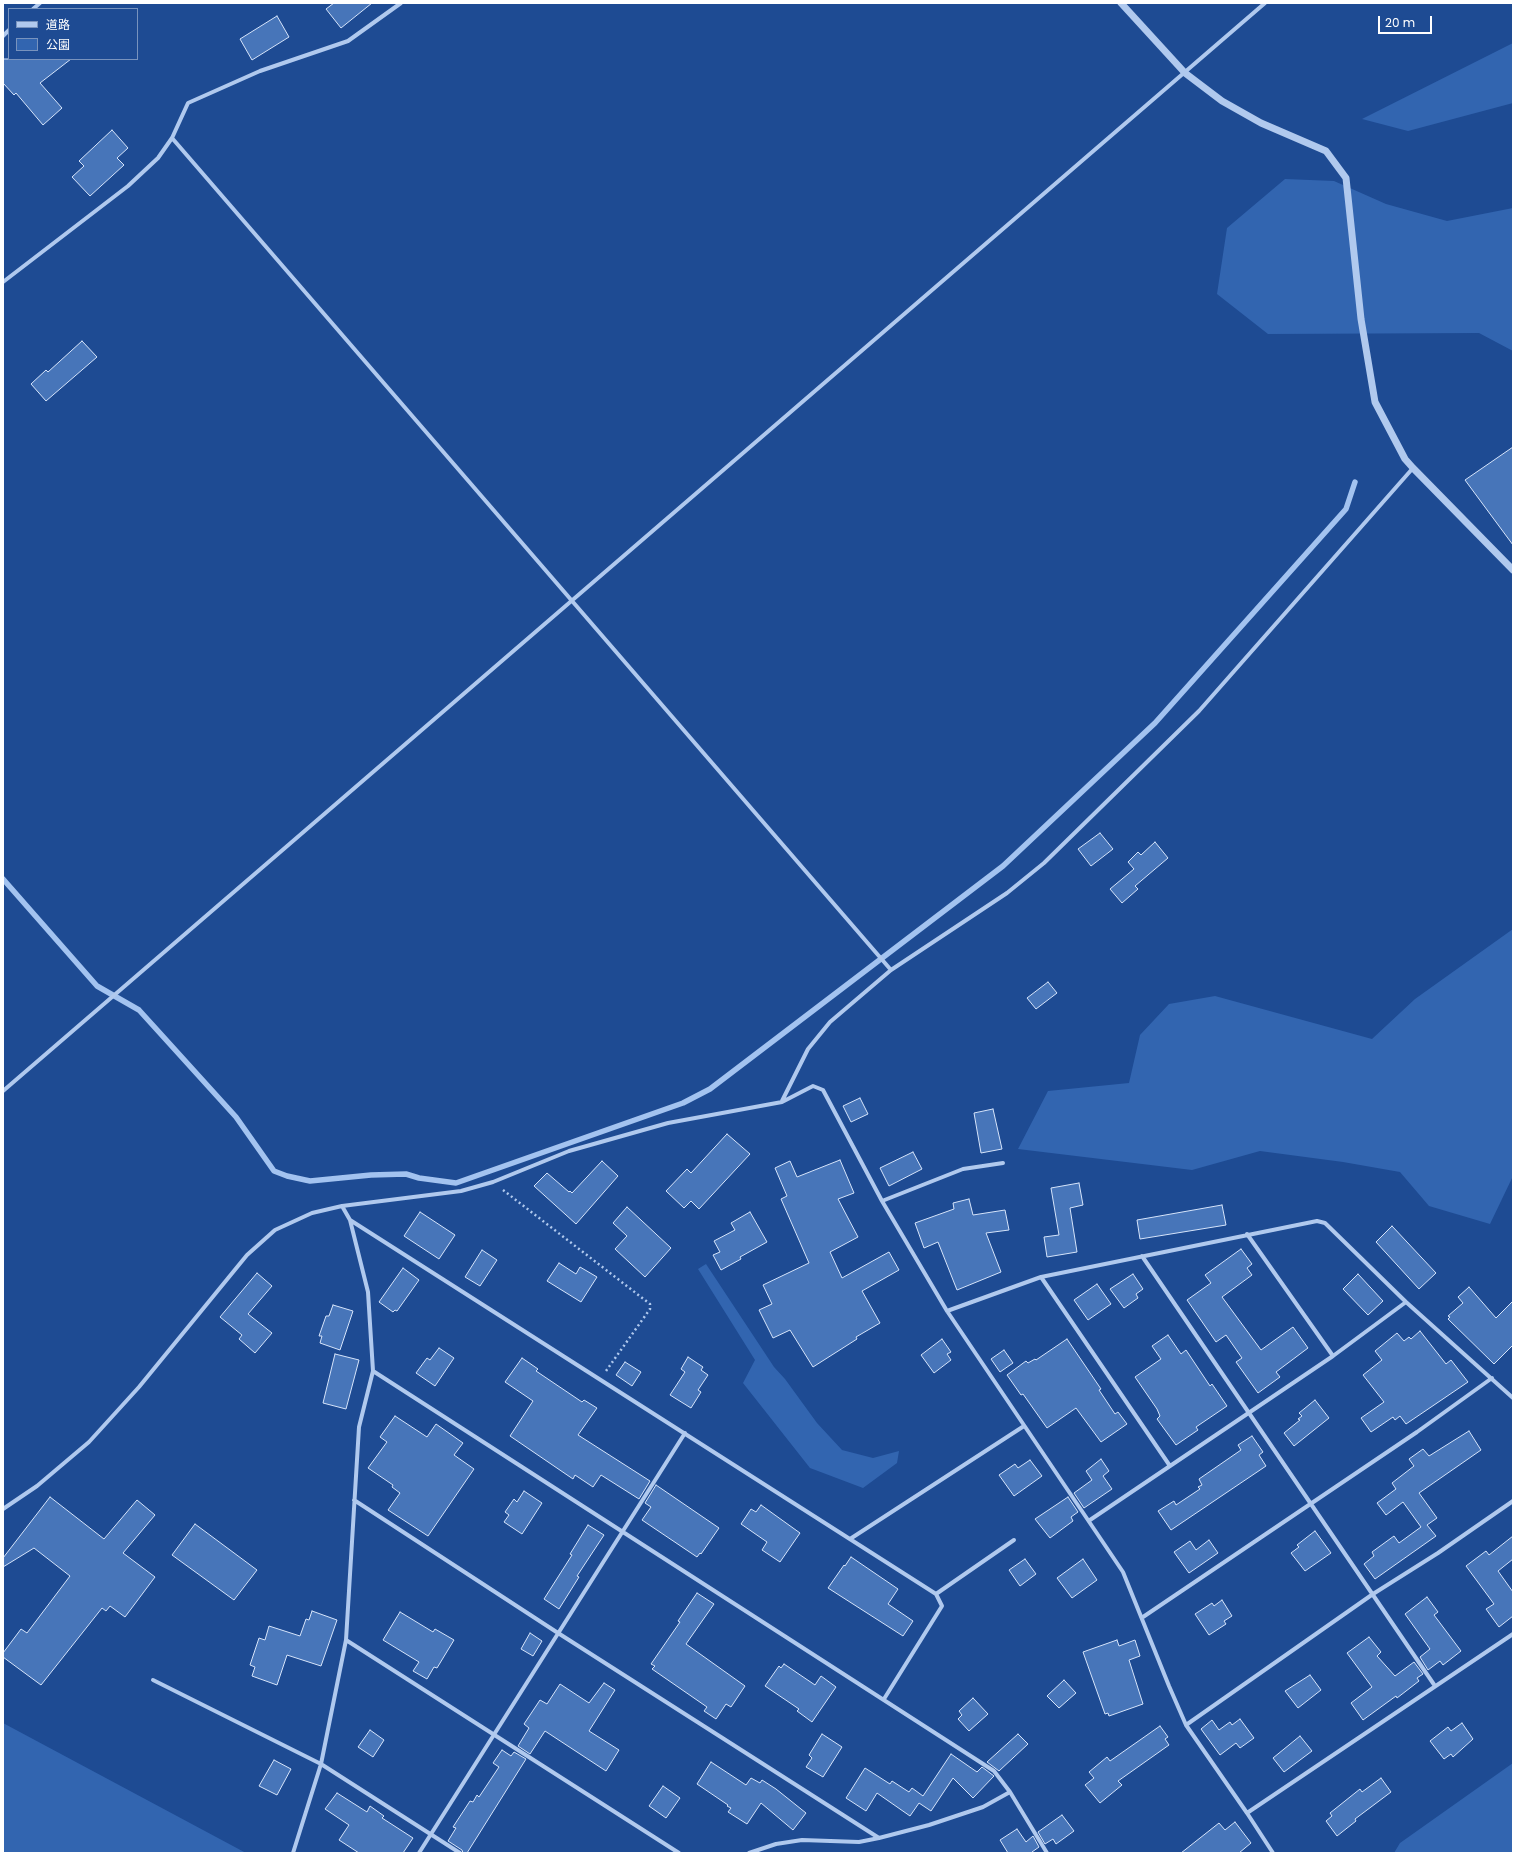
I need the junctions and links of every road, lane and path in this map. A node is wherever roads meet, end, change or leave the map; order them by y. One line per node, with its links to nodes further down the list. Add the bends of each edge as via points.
1 (401, 3): 5 (street, via 348,41 260,71 188,103)
2 (1122, 3): 4 (street)
3 (1265, 3): 4 (street)
4 (1185, 73): 7 (street, via 1222,101 1261,123 1326,151 1346,178 1361,319 1375,402); 9 (street)
5 (172, 138): 6 (street, via 158,158 128,186); 9 (street)
6 (3, 282)
7 (1413, 468): 8 (street); 10 (street, via 1198,711 1044,863 1007,892)
8 (1513, 570)
9 (572, 600): 10 (street); 11 (street)
10 (891, 970): 12 (street, via 830,1022 808,1049)
11 (3, 1091)
12 (782, 1102): 14 (street, via 668,1124 615,1138 569,1151); 15 (street, via 812,1086 823,1090)
13 (1003, 1163): 15 (street, via 963,1169)
14 (493, 1182): 16 (street, via 461,1191); 26 (path, via 650,1304 650,1309)
15 (882, 1201): 22 (street)
16 (342, 1206): 17 (street); 35 (street, via 312,1213 275,1230 247,1255 139,1387 89,1442 37,1486)
17 (350, 1220): 24 (street, via 368,1292); 26 (street)
18 (1246, 1234): 19 (street); 21 (street, via 1317,1221 1326,1223); 23 (street)
19 (1142, 1256): 20 (street); 28 (street)
20 (1041, 1277): 22 (street); 31 (street)
21 (1406, 1302): 23 (street); 25 (street)
22 (947, 1311): 29 (street)
23 (1333, 1356): 28 (street)
24 (372, 1371): 32 (street, via 359,1427); 37 (street)
25 (1492, 1378): 27 (street); 34 (street)
26 (600, 1379): 30 (street)
27 (1513, 1398)
28 (1250, 1412): 31 (street); 34 (street)
29 (1024, 1426): 36 (street); 38 (street)
30 (685, 1433): 37 (street); 38 (street)
31 (1170, 1466): 36 (street)
32 (354, 1500): 43 (street); 45 (street)
33 (1513, 1501): 41 (street)
34 (1312, 1504): 41 (street); 42 (street)
35 (3, 1509)
36 (1090, 1520): 42 (street, via 1124,1572)
37 (622, 1532): 43 (street); 48 (street)
38 (850, 1539): 40 (street)
39 (1014, 1540): 40 (street)
40 (936, 1594): 48 (street, via 942,1606)
41 (1373, 1594): 47 (street); 49 (street)
42 (1143, 1617): 49 (street)
43 (558, 1633): 50 (street); 55 (street)
44 (1513, 1634): 47 (street)
45 (346, 1640): 50 (street); 51 (street)
46 (153, 1680): 51 (street)
47 (1436, 1686): 53 (street)
48 (884, 1699): 52 (street, via 994,1771)
49 (1186, 1725): 53 (street)
50 (494, 1734): 54 (street); 59 (street)
51 (321, 1764): 54 (street); 56 (street)
52 (1010, 1792): 55 (street, via 983,1807); 61 (street)
53 (1246, 1814): 62 (street)
54 (431, 1834): 57 (street); 58 (street)
55 (879, 1838): 60 (street, via 859,1842 802,1840 776,1844)
56 (293, 1853)
57 (420, 1853)
58 (460, 1853)
59 (679, 1853)
60 (749, 1853)
61 (1047, 1853)
62 (1273, 1853)

